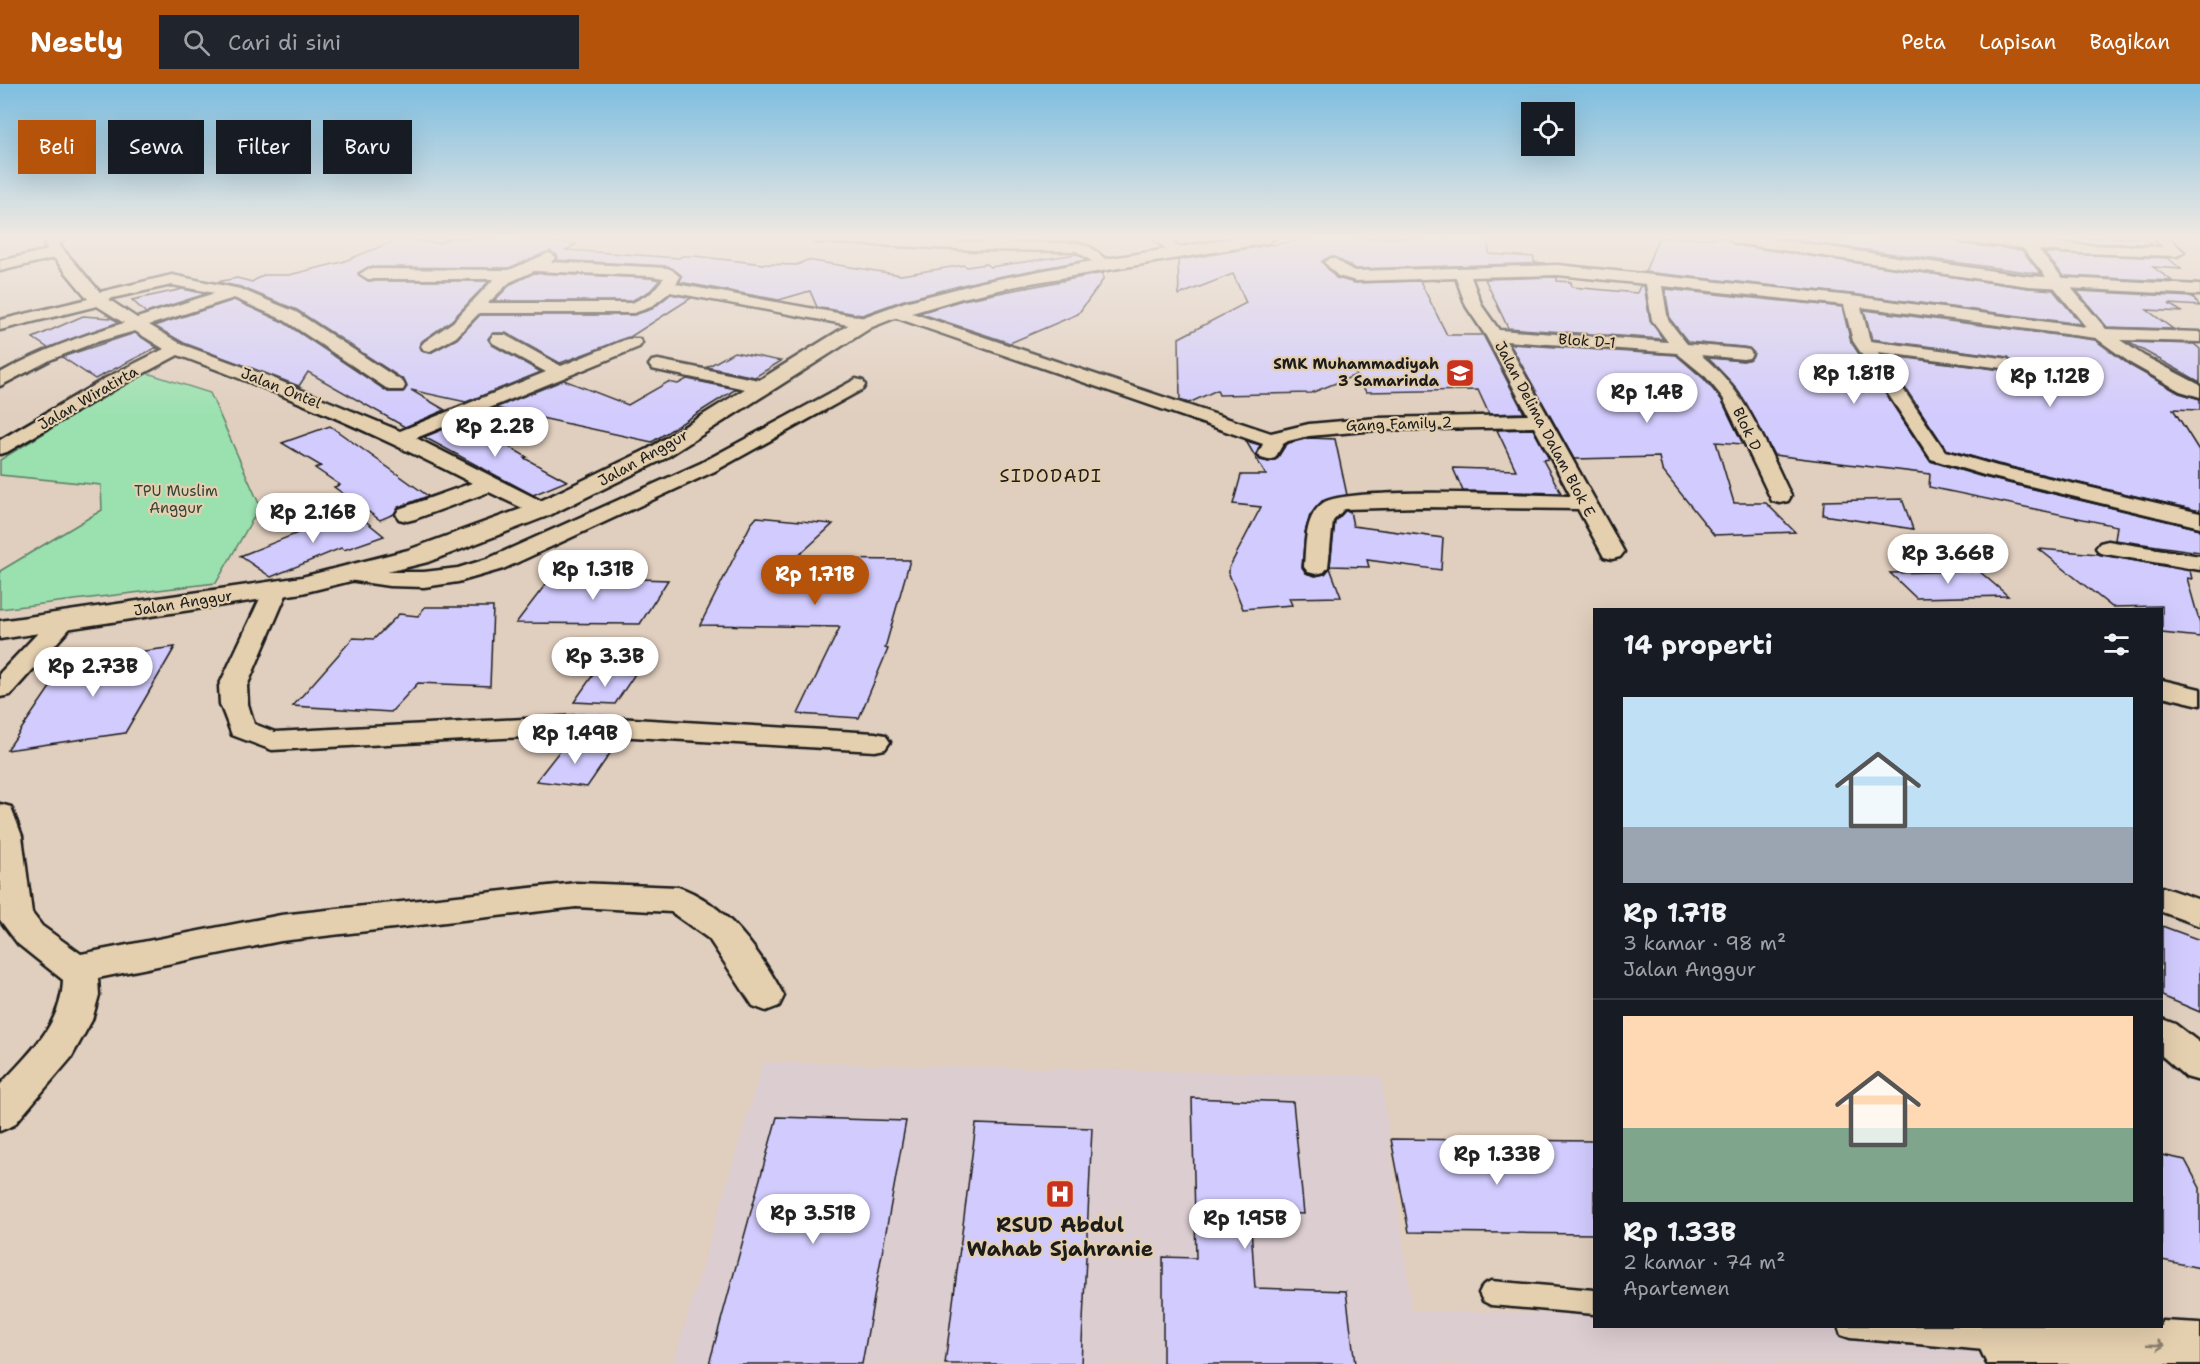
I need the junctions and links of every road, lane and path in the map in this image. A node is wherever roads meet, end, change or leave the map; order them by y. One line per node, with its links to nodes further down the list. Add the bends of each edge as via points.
1 (103, 298): 12 (street)
2 (216, 298): 16 (street)
3 (247, 298): 34 (street, via 290,316)
4 (486, 298): 14 (street)
5 (653, 298): 14 (street, via 630,309)
6 (724, 298): 17 (street)
7 (942, 298): 15 (street, Jalan Anggur)
8 (1470, 298): 20 (street, Jalan Delima Dalam Blok E)
9 (1656, 298): 26 (street, Blok D, via 1660,320)
10 (1822, 298): 13 (street)
11 (2070, 298): 19 (street)
12 (98, 299): 16 (street, Jalan Ontel); 18 (street)
13 (1851, 301): 19 (street); 24 (street)
14 (477, 308): 25 (street)
15 (894, 312): 17 (street, Jalan Anggur); 37 (street, Gang Family 2, via 1271,447 1296,431 1338,426)
16 (136, 324): 27 (street, Jalan Ontel); 32 (street, via 46,355)
17 (865, 324): 35 (street, Jalan Anggur)
18 (0, 326)
19 (2102, 334): 21 (street); 36 (street, via 2138,360)
20 (1494, 335): 26 (street, Blok D-1); 37 (street, Jalan Delima Dalam Blok E)
21 (2200, 338)
22 (500, 339): 31 (street)
23 (633, 343): 31 (street)
24 (1865, 345): 29 (street); 45 (street, via 1935,453 1942,457)
25 (430, 346)
26 (1681, 348): 28 (street, Blok D-1); 41 (street, Blok D, via 1732,397)
27 (177, 349): 38 (street, Jalan Ontel); 39 (street, Jalan Wiratirta)
28 (1743, 354)
29 (2002, 363)
30 (658, 365): 35 (street)
31 (559, 372): 38 (street)
32 (0, 380)
33 (856, 384): 50 (street, via 708,467 495,564 436,580 390,581)
34 (396, 386)
35 (764, 387): 43 (street, Jalan Anggur, via 656,454)
36 (2200, 391)
37 (1541, 421): 42 (street, Jalan Delima Dalam Blok E)
38 (400, 438): 40 (street, Jalan Ontel)
39 (0, 448)
40 (491, 484): 43 (street, Jalan Ontel); 44 (street)
41 (1780, 496)
42 (1585, 503): 47 (street, Jalan Delima Dalam Blok E); 49 (street, via 1340,503 1330,507 1320,521)
43 (541, 510): 50 (street, Jalan Anggur, via 418,556)
44 (408, 514)
45 (2200, 520)
46 (2109, 548): 48 (street)
47 (1612, 552)
48 (2200, 563)
49 (1316, 567)
50 (351, 574): 51 (street, Jalan Anggur)
51 (277, 588): 52 (street, Jalan Anggur); 57 (street, via 233,686 242,729 272,741 581,725)
52 (62, 622): 53 (street, Jalan Anggur); 55 (street)
53 (0, 630)
54 (2163, 688): 56 (street)
55 (0, 689)
56 (2200, 697)
57 (875, 742)
58 (0, 815): 61 (street, via 6,836)
59 (2163, 899): 60 (street)
60 (2200, 913)
61 (8, 918): 62 (street)
62 (76, 969): 63 (street, via 281,928 576,894 678,900 721,930); 66 (street, via 81,995 73,1020 58,1047)
63 (766, 996)
64 (2163, 1036): 65 (street)
65 (2200, 1065)
66 (0, 1113)
67 (1491, 1293): 68 (lane)
68 (1593, 1302)
69 (1862, 1328): 71 (lane)
70 (2200, 1346): 71 (street, one-way to 70)
71 (2006, 1352)

